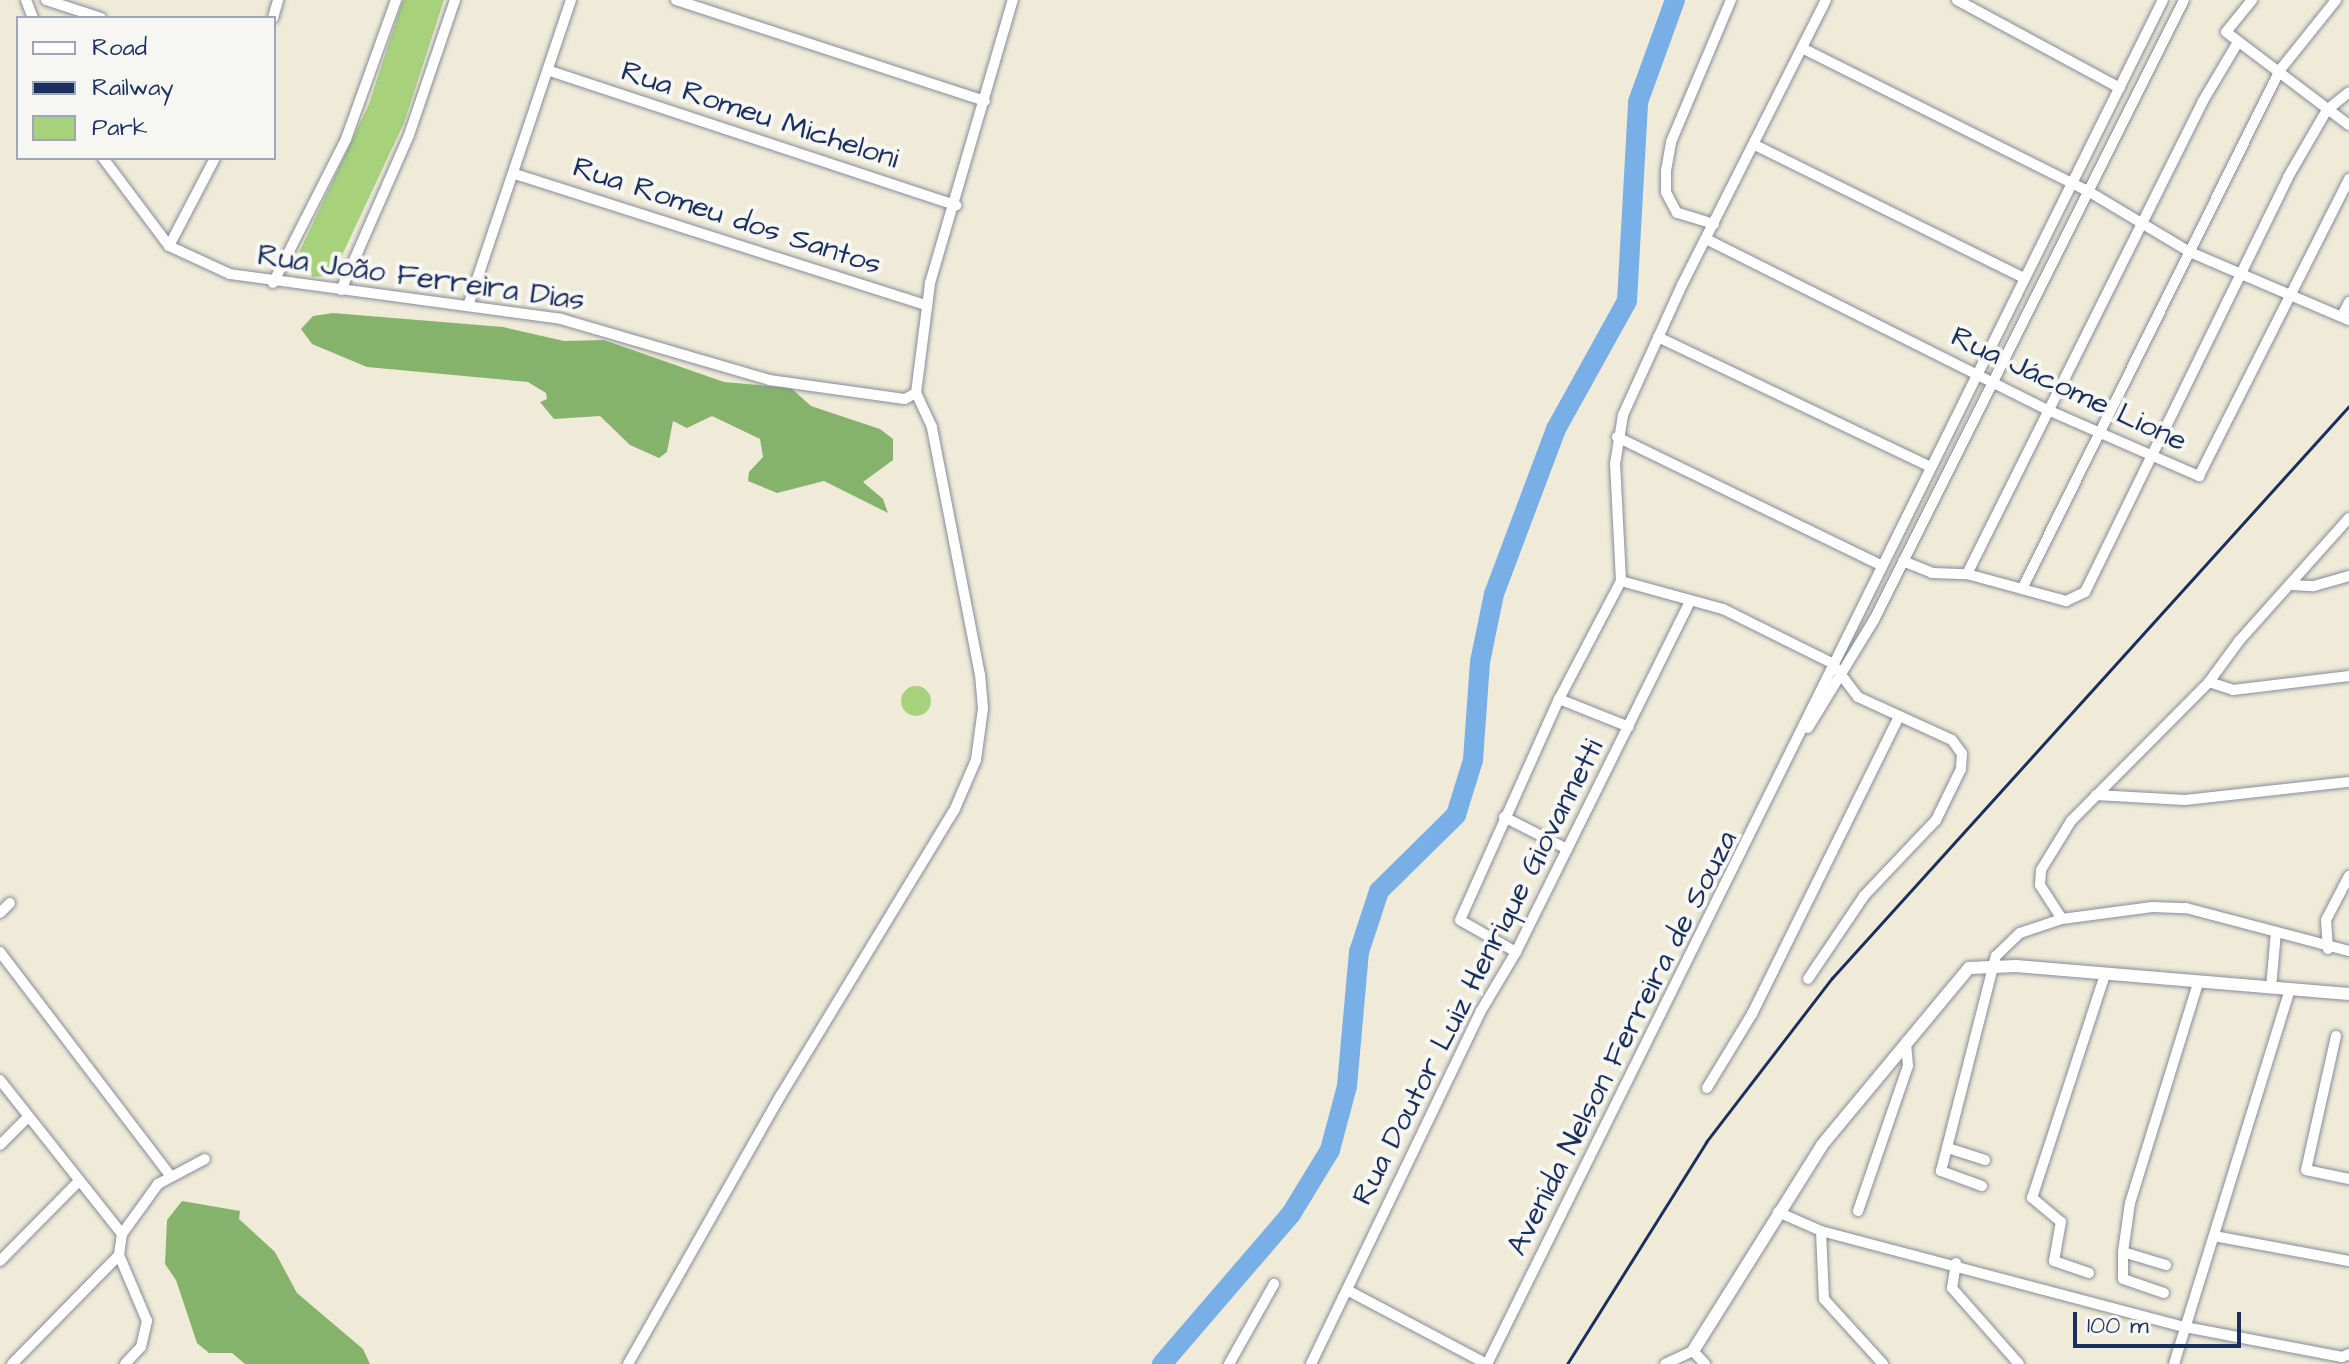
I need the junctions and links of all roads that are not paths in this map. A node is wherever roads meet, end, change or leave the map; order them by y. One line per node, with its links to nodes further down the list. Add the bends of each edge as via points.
1 (46, 0): 14 (street)
2 (396, 0): 39 (street, via 346,139)
3 (455, 0): 40 (street, via 409,135)
4 (571, 0): 18 (street)
5 (676, 0): 21 (street)
6 (1013, 0): 21 (street)
7 (1731, 0): 33 (street, via 1671,142 1666,171 1666,192 1677,213)
8 (1826, 0): 16 (street)
9 (1957, 0): 19 (street)
10 (2163, 0): 19 (street, Avenida Nelson Ferreira de Souza)
11 (2184, 0): 30 (street, Avenida Nelson Ferreira de Souza)
12 (2252, 0): 15 (street, via 2226,32)
13 (2336, 0): 17 (street)
14 (95, 16)
15 (2238, 42): 17 (street); 32 (street)
16 (1802, 48): 24 (street); 29 (street)
17 (2280, 70): 22 (street); 36 (street)
18 (550, 71): 27 (street); 31 (street, Rua Romeu Micheloni)
19 (2120, 88): 29 (street, Avenida Nelson Ferreira de Souza)
20 (2349, 92): 22 (street)
21 (985, 101): 31 (street)
22 (2327, 110): 23 (street); 37 (street)
23 (2349, 125)
24 (1755, 145): 33 (street); 38 (street)
25 (104, 160): 35 (street, Rua João Ferreira Dias)
26 (214, 160): 35 (street)
27 (515, 174): 43 (street, Rua Romeu dos Santos); 44 (street)
28 (2349, 179): 41 (street, Rua Jácome Lione)
29 (2072, 183): 30 (street); 38 (street, Avenida Nelson Ferreira de Souza)
30 (2088, 191): 32 (street); 48 (street, Avenida Nelson Ferreira de Souza)
31 (956, 205): 43 (street)
32 (2141, 223): 36 (street); 50 (street)
33 (1714, 224): 34 (street)
34 (1706, 239): 46 (street); 47 (street, Rua Jácome Lione)
35 (169, 246): 39 (street, Rua João Ferreira Dias, via 230,274)
36 (2190, 252): 37 (street); 51 (street)
37 (2241, 276): 41 (street); 53 (street)
38 (2024, 278): 47 (street, Avenida Nelson Ferreira de Souza)
39 (273, 283): 40 (street, Rua João Ferreira Dias)
40 (341, 290): 44 (street, Rua João Ferreira Dias)
41 (2291, 294): 45 (street); 53 (street, Rua Jácome Lione, via 2202,473)
42 (2349, 302): 45 (street)
43 (925, 305): 49 (street)
44 (468, 306): 49 (street, Rua João Ferreira Dias, via 582,324 759,378 905,399)
45 (2345, 318)
46 (1658, 337): 52 (street); 54 (street)
47 (1978, 374): 48 (street, Rua Jácome Lione); 54 (street, Avenida Nelson Ferreira de Souza)
48 (1992, 381): 50 (street, Rua Jácome Lione); 56 (street, Avenida Nelson Ferreira de Souza)
49 (916, 393): 125 (street, via 932,427 980,675 983,708 976,760 954,811 781,1095)
50 (2050, 411): 51 (street, Rua Jácome Lione); 58 (street)
51 (2101, 434): 53 (street, Rua Jácome Lione); 62 (street)
52 (1617, 437): 57 (street); 60 (street)
53 (2153, 457): 62 (street, via 2085,592 2066,601)
54 (1930, 467): 57 (street, Avenida Nelson Ferreira de Souza)
55 (2349, 518): 61 (street)
56 (1903, 561): 58 (street, via 1950,577); 65 (street, Avenida Nelson Ferreira de Souza)
57 (1881, 565): 64 (street, Avenida Nelson Ferreira de Souza)
58 (1967, 574): 62 (street)
59 (2349, 576): 61 (street, via 2314,586)
60 (1621, 581): 63 (street); 68 (street, Rua Doutor Luiz Henrique Giovannetti)
61 (2292, 585): 67 (street)
62 (2022, 589)
63 (1690, 602): 64 (street, via 1723,609); 70 (street, Rua Doutor Luiz Henrique Giovannetti)
64 (1832, 663): 65 (street); 71 (street, Avenida Nelson Ferreira de Souza)
65 (1843, 676): 69 (street, via 1858,697); 71 (street, Avenida Nelson Ferreira de Souza)
66 (2349, 676): 67 (street, via 2233,690)
67 (2209, 682): 73 (street)
68 (1559, 699): 70 (street); 74 (street, Rua Doutor Luiz Henrique Giovannetti)
69 (1899, 717): 87 (street, via 1952,740 1962,754 1961,769 1936,820 1864,896); 95 (street, via 1752,1014)
70 (1629, 727): 75 (street, Rua Doutor Luiz Henrique Giovannetti)
71 (1798, 743): 128 (street, Avenida Nelson Ferreira de Souza)
72 (2349, 782): 73 (street, via 2185,800)
73 (2096, 795): 79 (street, via 2071,821 2041,870 2040,885)
74 (1504, 817): 75 (street); 84 (street, Rua Doutor Luiz Henrique Giovannetti, via 1460,920)
75 (1567, 849): 84 (street, Rua Doutor Luiz Henrique Giovannetti)
76 (2349, 876): 81 (street, via 2326,920)
77 (10, 903): 78 (street)
78 (0, 913)
79 (2062, 919): 80 (street, via 2152,907 2186,908); 85 (street, via 2020,933 1996,956)
80 (2276, 932): 81 (street); 89 (street)
81 (2328, 949): 82 (street)
82 (2349, 951)
83 (0, 952): 101 (street)
84 (1516, 952): 118 (street, Rua Doutor Luiz Henrique Giovannetti, via 1481,1011)
85 (1994, 965): 86 (street); 93 (street, via 1978,965 1957,977); 98 (street)
86 (2105, 974): 88 (street); 116 (street, via 2032,1198 2061,1222 2054,1261)
87 (1808, 979)
88 (2198, 983): 89 (street); 110 (street, via 2130,1203)
89 (2271, 988): 90 (street)
90 (2290, 989): 91 (street); 109 (street)
91 (2349, 994)
92 (2336, 1036): 102 (street, via 2306,1170)
93 (1906, 1042): 105 (street, via 1908,1066); 106 (street, via 1822,1145)
94 (0, 1080): 96 (street)
95 (1707, 1088)
96 (28, 1117): 97 (street); 103 (street)
97 (0, 1145)
98 (1948, 1148): 100 (street); 104 (street, via 1941,1171)
99 (205, 1159): 101 (street)
100 (1985, 1160)
101 (169, 1174): 108 (street, via 135,1209)
102 (2349, 1179)
103 (78, 1182): 108 (street); 112 (street)
104 (1982, 1186)
105 (1858, 1211)
106 (1778, 1212): 107 (street); 121 (street)
107 (1821, 1231): 114 (street); 131 (street, via 1824,1299)
108 (122, 1234): 111 (street)
109 (2214, 1236): 113 (street); 120 (street)
110 (2123, 1252): 115 (street); 119 (street, via 2123,1279)
111 (119, 1255): 123 (street); 124 (street, via 147,1321 141,1347)
112 (0, 1261)
113 (2349, 1261)
114 (1956, 1263): 120 (street); 132 (street, via 1952,1288)
115 (2166, 1265)
116 (2089, 1273)
117 (1274, 1284): 126 (street)
118 (1347, 1290): 127 (street, Rua Doutor Luiz Henrique Giovannetti); 128 (street)
119 (2164, 1293)
120 (2185, 1327): 122 (street, via 2342,1357); 133 (street)
121 (1693, 1351): 129 (street); 130 (street)
122 (2349, 1354)
123 (12, 1364)
124 (125, 1364)
125 (628, 1364)
126 (1229, 1364)
127 (1311, 1364)
128 (1487, 1364)
129 (1665, 1364)
130 (1705, 1364)
131 (1883, 1364)
132 (2019, 1364)
133 (2174, 1364)

